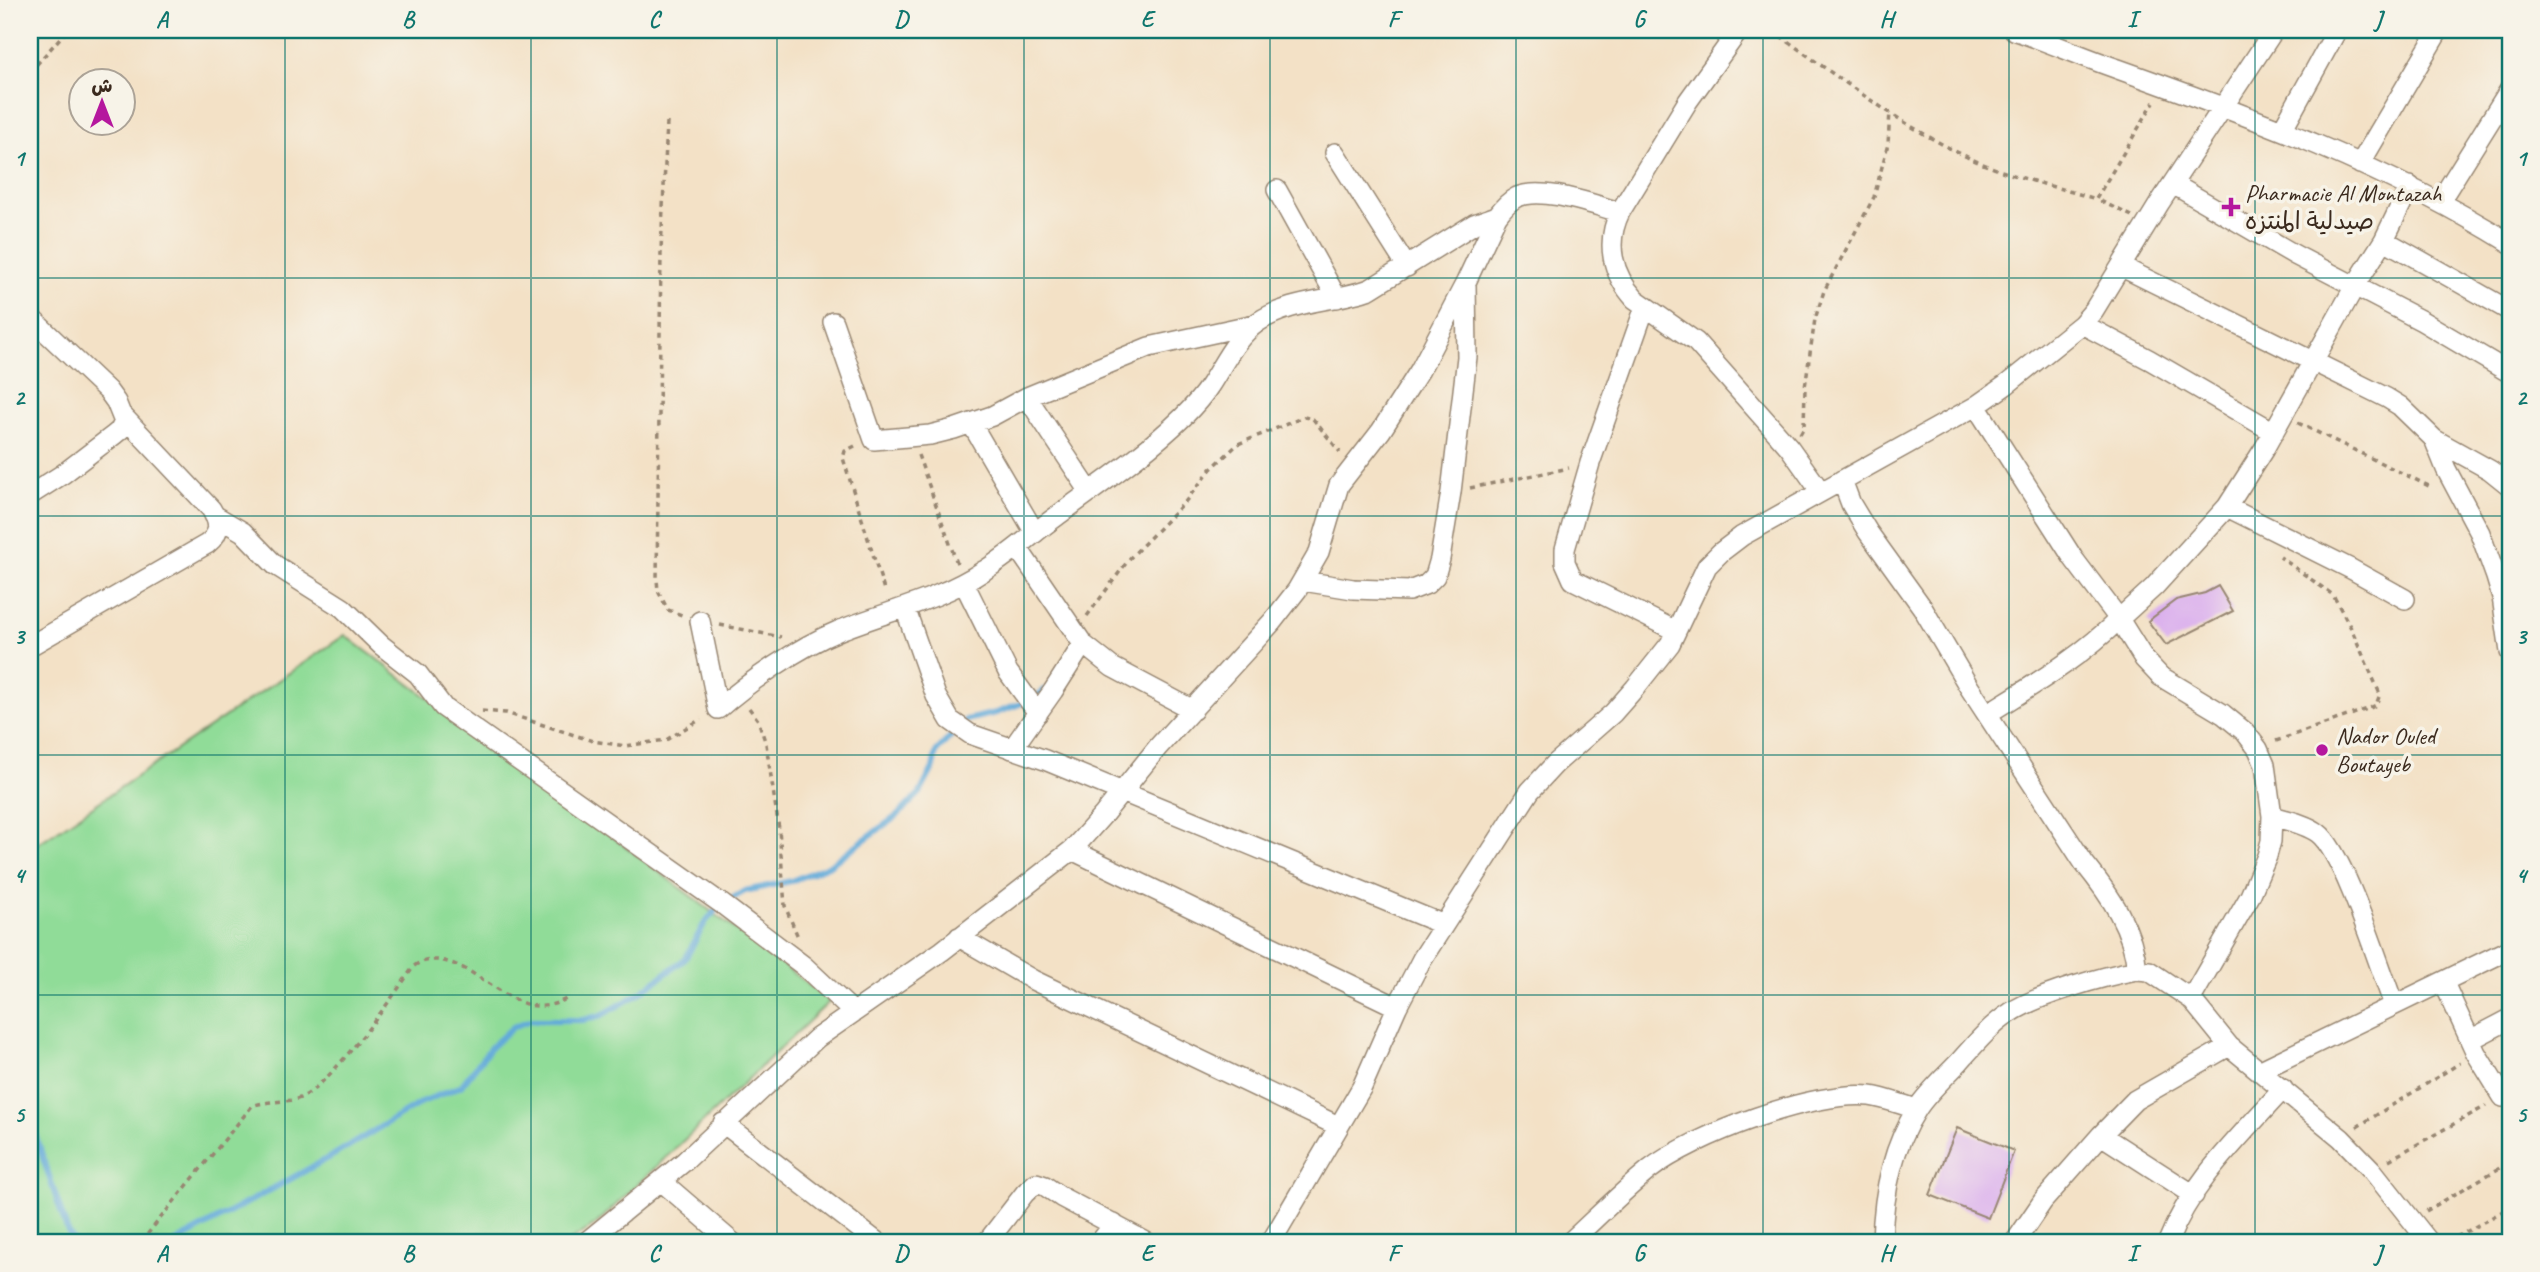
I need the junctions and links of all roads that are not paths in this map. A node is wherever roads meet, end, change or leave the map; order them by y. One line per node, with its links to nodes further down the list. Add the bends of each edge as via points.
1 (1740, 30): 15 (street, via 1688,100)
2 (2014, 30): 7 (street)
3 (2274, 30): 7 (street)
4 (2337, 30): 8 (street)
5 (2439, 30): 10 (street)
6 (2510, 89): 14 (street)
7 (2225, 106): 8 (street); 11 (street)
8 (2281, 130): 10 (street)
9 (1335, 153): 19 (street)
10 (2360, 164): 12 (street)
11 (2173, 184): 20 (street); 22 (street)
12 (2410, 186): 14 (street); 17 (street)
13 (1277, 190): 23 (street)
14 (2440, 201): 18 (street)
15 (1620, 212): 16 (street, via 1557,196 1527,195 1512,200); 24 (street, via 1613,226 1613,259 1628,292)
16 (1497, 216): 19 (street, via 1474,224); 21 (street)
17 (2384, 240): 22 (street); 25 (street)
18 (2510, 243)
19 (1407, 267): 23 (street, via 1370,289)
20 (2122, 267): 29 (street); 30 (street)
21 (1466, 282): 47 (street, via 1420,370 1339,485 1319,552); 47 (street, via 1467,357 1451,492 1435,576 1409,591)
22 (2355, 286): 30 (street); 31 (street)
23 (1338, 298): 28 (street, via 1287,308)
24 (1645, 307): 41 (street, via 1696,342 1789,447); 53 (street, via 1590,463 1565,549 1567,572 1587,588)
25 (2510, 311)
26 (30, 317): 34 (street, via 108,391)
27 (833, 321): 35 (street, via 874,440 943,432)
28 (1256, 324): 32 (street, via 1149,347); 40 (street, via 1241,337 1184,417)
29 (2082, 324): 33 (street); 36 (street)
30 (2313, 362): 36 (street); 37 (street, via 2400,406)
31 (2510, 373)
32 (1027, 397): 35 (street); 40 (street)
33 (1976, 406): 38 (street); 51 (street)
34 (123, 416): 42 (street, via 120,430); 44 (street)
35 (971, 423): 45 (street)
36 (2279, 424): 43 (street)
37 (2434, 439): 39 (street, via 2480,463); 56 (street, via 2496,577)
38 (1842, 480): 41 (street); 59 (street, via 1868,532 1922,607)
39 (2510, 486)
40 (1090, 492): 45 (street)
41 (1821, 492): 53 (street, via 1721,552 1707,566)
42 (30, 495)
43 (2227, 507): 49 (street); 51 (street)
44 (214, 515): 55 (street, via 218,532 207,544); 72 (street, via 243,532 275,565 343,608 418,674 443,707 722,904 804,966)
45 (1035, 533): 46 (street)
46 (1017, 547): 48 (street); 54 (street)
47 (1303, 581): 57 (street)
48 (964, 583): 50 (street); 58 (street, via 1008,673)
49 (2405, 599)
50 (898, 610): 52 (street, via 814,644 718,709); 60 (street, via 950,719 970,734)
51 (2119, 620): 59 (street, via 2066,664); 62 (street, via 2160,676 2245,732 2265,765)
52 (699, 621)
53 (1676, 631): 64 (street, via 1613,713 1530,791)
54 (1080, 640): 57 (street, via 1112,667); 58 (street)
55 (30, 646)
56 (2510, 652)
57 (1193, 710): 61 (street)
58 (1038, 713): 60 (street)
59 (1987, 714): 67 (street, via 2114,905 2132,942)
60 (1012, 749): 61 (street)
61 (1124, 792): 63 (street); 64 (street)
62 (2272, 816): 69 (street, via 2263,870); 70 (street, via 2317,832 2331,848)
63 (1072, 850): 65 (street); 71 (street)
64 (1444, 925): 71 (street)
65 (959, 937): 72 (street); 81 (street, via 1033,980)
66 (2510, 949): 68 (street)
67 (2137, 970): 69 (street, via 2149,971); 79 (street, via 2032,1000 2010,1012)
68 (2444, 983): 70 (street); 75 (street)
69 (2192, 999): 74 (street)
70 (2394, 1005): 76 (street)
71 (1397, 1007): 81 (street, via 1362,1087)
72 (853, 1012): 80 (street, via 817,1038)
73 (2510, 1019): 75 (street)
74 (2229, 1046): 76 (street); 82 (street, via 2135,1100)
75 (2473, 1046): 78 (street)
76 (2261, 1070): 77 (street)
77 (2283, 1089): 84 (street, via 2221,1155); 97 (street, via 2372,1170)
78 (2507, 1095)
79 (1917, 1109): 93 (street, via 1870,1096 1831,1099 1771,1112 1707,1136 1650,1170); 94 (street, via 1888,1176)
80 (723, 1124): 83 (street); 88 (street)
81 (1338, 1126): 92 (street)
82 (2101, 1135): 84 (street); 95 (street, via 2043,1201)
83 (661, 1181): 86 (street); 87 (street)
84 (2194, 1195): 96 (street)
85 (1114, 1224): 89 (street, via 1036,1183); 90 (street); 91 (street)
86 (587, 1242)
87 (732, 1242)
88 (877, 1242)
89 (987, 1242)
90 (1100, 1242)
91 (1146, 1242)
92 (1271, 1242)
93 (1570, 1242)
94 (1882, 1242)
95 (2015, 1242)
96 (2168, 1242)
97 (2429, 1242)

